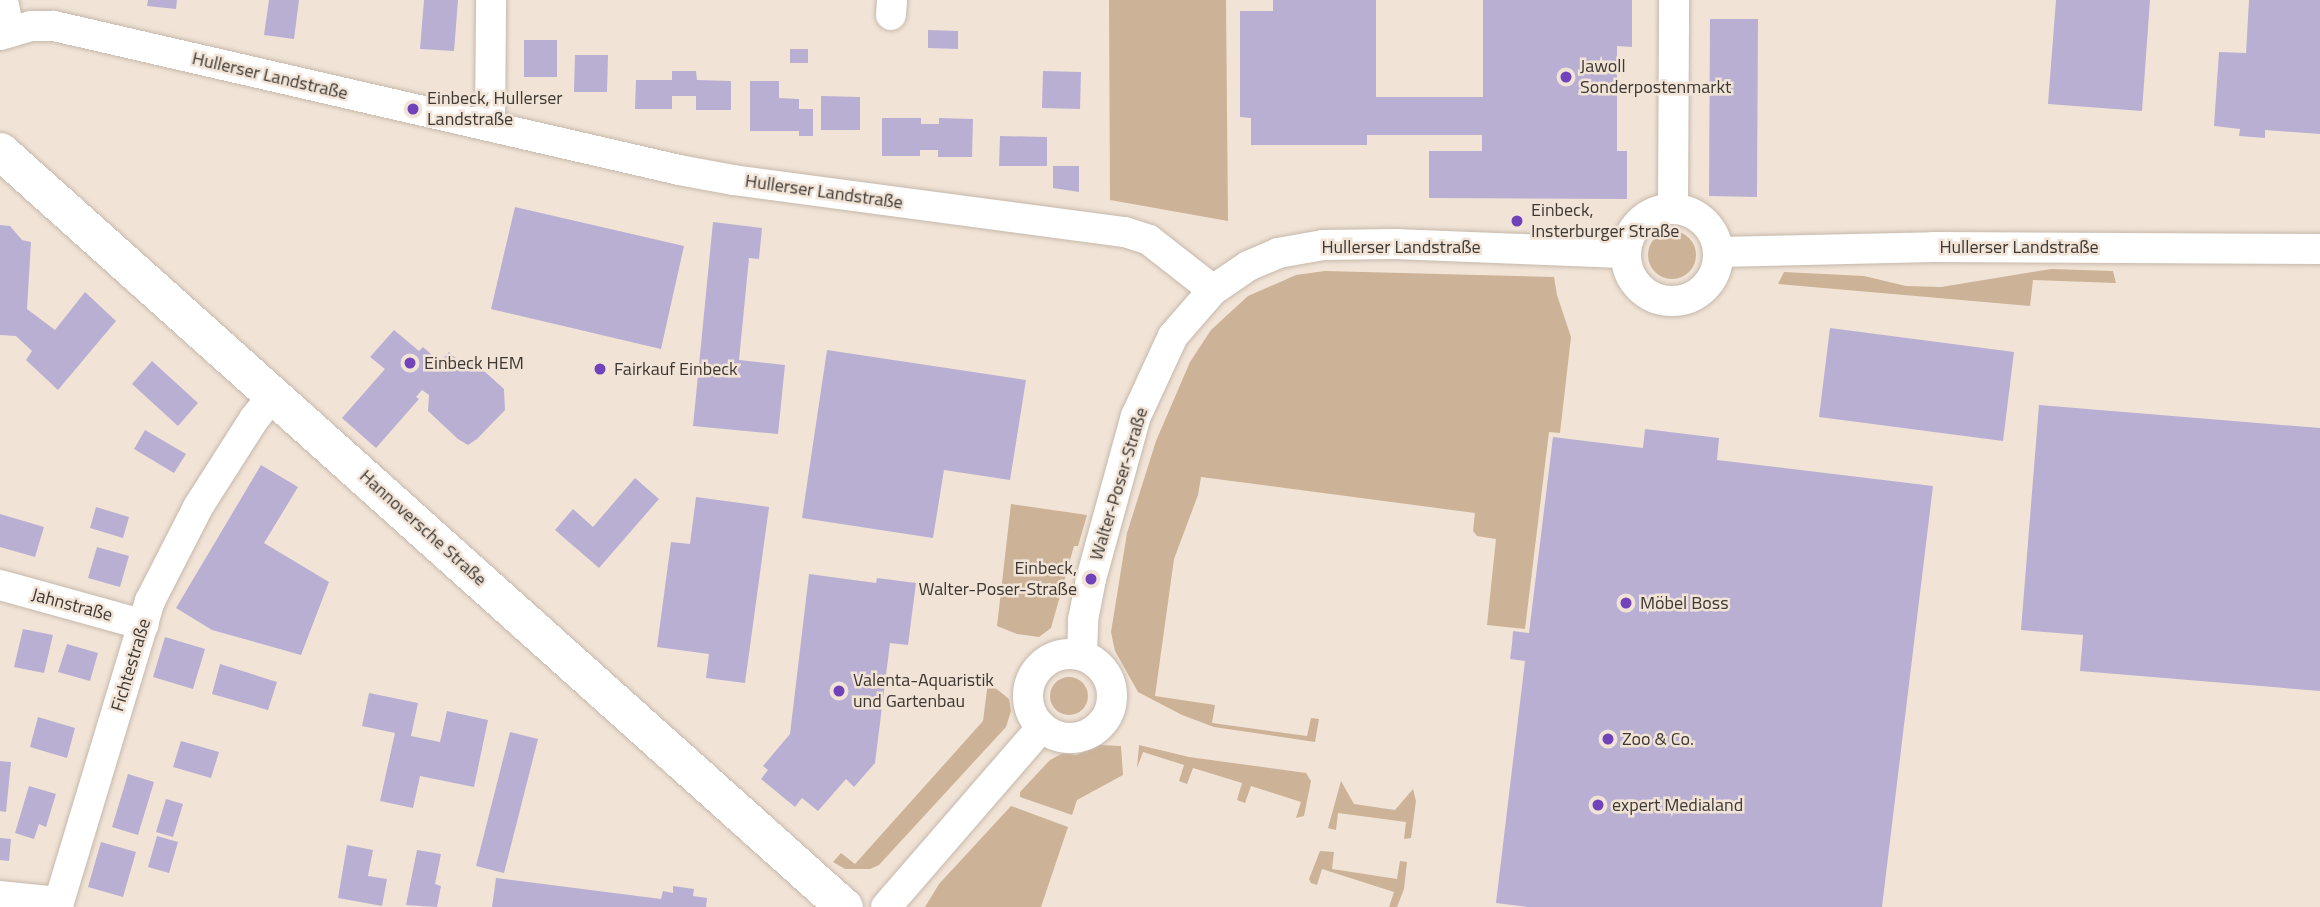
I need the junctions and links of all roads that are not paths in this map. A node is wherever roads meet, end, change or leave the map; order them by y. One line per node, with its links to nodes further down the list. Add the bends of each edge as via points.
1 (3, 0): 4 (street)
2 (491, 0): 5 (street)
3 (1674, 0): 7 (street)
4 (3, 40): 5 (street, Hullerser Landstraße, via 31,26 54,26)
5 (490, 126): 11 (street, Hullerser Landstraße, via 733,180 1125,232 1149,240)
6 (0, 151): 12 (main road, Hannoversche Straße)
7 (1673, 209): 9 (street, via 1702,219 1713,232); 10 (street, via 1659,210 1636,226)
8 (2320, 249): 9 (street, Hullerser Landstraße, via 1934,247)
9 (1719, 252): 10 (street, via 1714,277 1704,290 1691,298 1667,301 1645,293 1634,282)
10 (1626, 253): 11 (street, Hullerser Landstraße, via 1323,245 1278,253 1248,266)
11 (1213, 290): 15 (street, Walter-Poser-Straße, via 1173,336 1136,416 1091,579)
12 (274, 394): 14 (street, Fichtestraße, via 198,507 150,601); 18 (main road, Hannoversche Straße)
13 (0, 586): 14 (street, Jahnstraße)
14 (144, 625): 17 (street, Fichtestraße, via 59,902)
15 (1082, 655): 16 (street, via 1048,660 1032,677 1030,709); 16 (street, via 1094,661 1111,684 1109,712 1092,732 1080,737 1066,738)
16 (1042, 727): 19 (street)
17 (0, 896)
18 (844, 907)
19 (886, 907)

